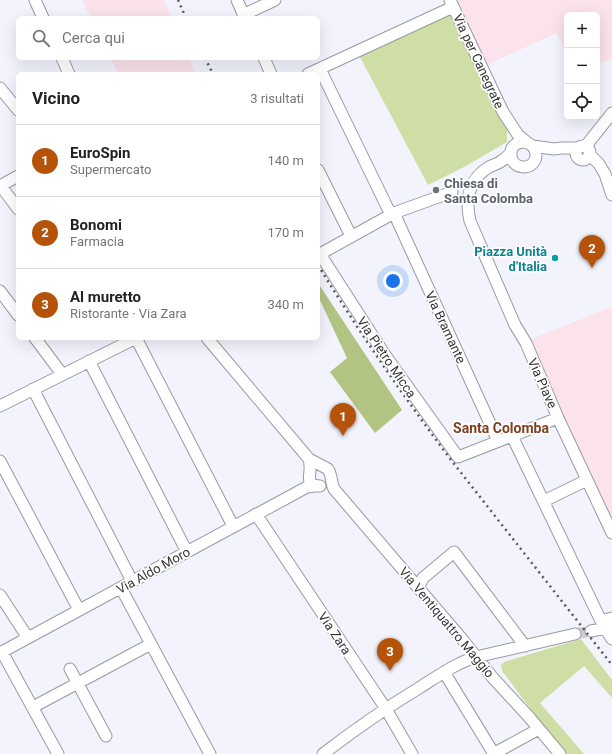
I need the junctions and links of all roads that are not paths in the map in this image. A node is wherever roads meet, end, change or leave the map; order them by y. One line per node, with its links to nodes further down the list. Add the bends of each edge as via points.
1 (35, 0): 5 (street)
2 (237, 0): 6 (street)
3 (275, 0): 7 (street)
4 (452, 4): 10 (street); 17 (street, Via per Canegrate)
5 (42, 16)
6 (244, 16)
7 (246, 16)
8 (63, 60): 11 (street)
9 (265, 60): 12 (street)
10 (320, 68): 13 (street); 31 (street, Via Bramante)
11 (68, 72)
12 (270, 72)
13 (312, 72)
14 (0, 88): 15 (street)
15 (16, 108)
16 (612, 113): 21 (street)
17 (509, 122): 18 (street, Via per Canegrate, via 518,135); 20 (street, Via per Canegrate)
18 (530, 145): 19 (street); 20 (street, via 518,143); 22 (street, via 536,153)
19 (554, 150): 21 (street); 22 (street)
20 (511, 151): 23 (street, via 511,158); 28 (street, via 500,163 481,174 475,181)
21 (582, 153): 29 (street, via 599,164)
22 (535, 158): 23 (street, via 525,167)
23 (515, 164): 28 (street, via 494,171)
24 (320, 174): 32 (street)
25 (16, 177): 26 (street)
26 (0, 186): 30 (street)
27 (452, 192): 31 (street)
28 (473, 192): 43 (street, Via Piave, via 468,202 470,221)
29 (612, 195)
30 (16, 206)
31 (393, 214): 32 (street); 45 (street, Via Bramante)
32 (351, 236): 45 (street, Via Pietro Micca, via 320,254 384,355 458,457)
33 (0, 291): 34 (street)
34 (16, 312)
35 (36, 340): 40 (street)
36 (132, 340): 39 (street)
37 (137, 340): 52 (street)
38 (209, 340): 46 (street, Via Ventiquattro Maggio)
39 (89, 361): 40 (street); 54 (street)
40 (62, 374): 41 (street)
41 (33, 389): 42 (street); 55 (street)
42 (0, 406)
43 (558, 418): 44 (street); 48 (street, Via Piave)
44 (512, 436): 45 (street); 50 (street)
45 (498, 441)
46 (309, 459): 49 (street); 49 (street, Via Ventiquattro Maggio, via 329,471)
47 (0, 461): 59 (street)
48 (588, 480): 50 (street); 53 (street, Via Piave)
49 (319, 482): 51 (street, Via Aldo Moro); 56 (street, Via Ventiquattro Maggio)
50 (544, 501): 60 (street, via 602,621)
51 (256, 514): 52 (street, Via Aldo Moro); 74 (street, Via Zara)
52 (233, 526): 54 (street, Via Aldo Moro)
53 (612, 533)
54 (187, 552): 55 (street, Via Aldo Moro)
55 (132, 581): 57 (street, Via Aldo Moro)
56 (418, 582): 67 (street, via 454,552); 69 (street, Via Ventiquattro Maggio)
57 (121, 588): 59 (street, Via Aldo Moro); 66 (street)
58 (0, 595): 64 (street)
59 (79, 610): 64 (street, Via Aldo Moro)
60 (612, 618)
61 (608, 627): 62 (street); 65 (street)
62 (592, 631)
63 (575, 634): 67 (street)
64 (28, 638): 68 (street, Via Aldo Moro)
65 (612, 639)
66 (150, 644): 72 (street); 79 (street)
67 (525, 646): 69 (street)
68 (1, 652): 73 (street)
69 (476, 657): 71 (street); 75 (street, Via Ventiquattro Maggio)
70 (70, 669): 72 (street)
71 (444, 672): 74 (street); 82 (street)
72 (78, 683): 73 (street); 76 (street)
73 (33, 707): 78 (street)
74 (386, 709): 77 (street); 81 (street, Via Zara)
75 (539, 729): 82 (street); 83 (street, Via Ventiquattro Maggio)
76 (106, 736)
77 (335, 750): 80 (street)
78 (58, 754)
79 (210, 754)
80 (322, 754)
81 (412, 754)
82 (493, 754)
83 (560, 754)

